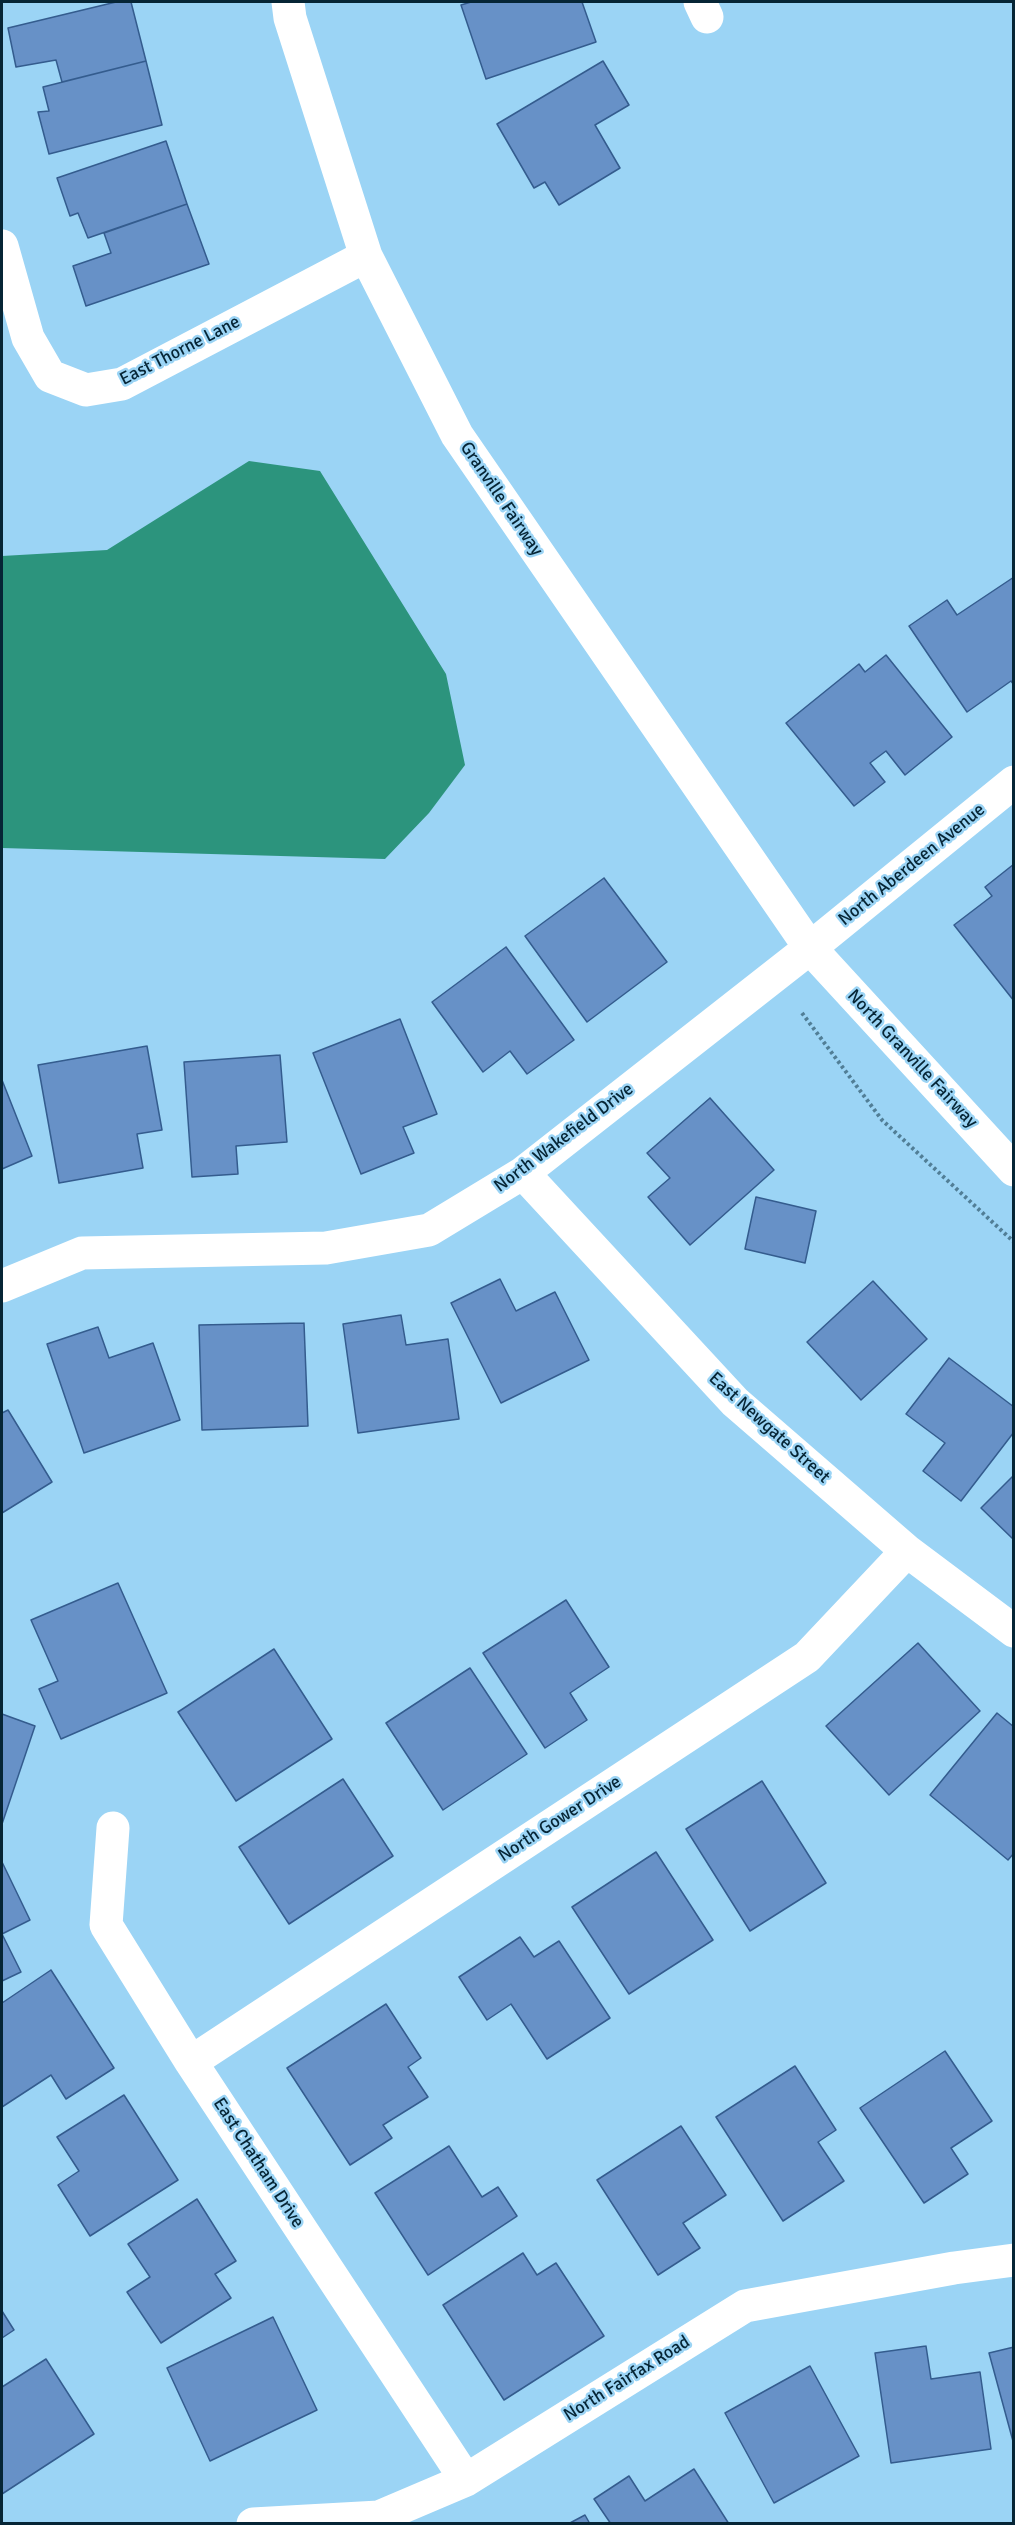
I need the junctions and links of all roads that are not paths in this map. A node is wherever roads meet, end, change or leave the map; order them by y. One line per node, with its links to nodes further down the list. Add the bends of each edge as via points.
1 (288, 2): 3 (street, Granville Fairway)
2 (2, 246): 3 (street, East Thorne Lane, via 28,338 50,376 86,390 122,384)
3 (366, 256): 5 (street, Granville Fairway, via 457,435)
4 (1014, 782): 5 (street, North Aberdeen Avenue)
5 (810, 948): 6 (street, North Granville Fairway); 7 (street, North Wakefield Drive)
6 (1014, 1170)
7 (523, 1173): 8 (street, North Wakefield Drive, via 429,1230 326,1248 82,1253); 9 (street, East Newgate Street, via 735,1402)
8 (2, 1286)
9 (907, 1551): 10 (street, East Newgate Street); 12 (street, North Gower Drive, via 807,1657)
10 (1014, 1631)
11 (112, 1828): 12 (street, East Chatham Drive, via 106,1925)
12 (191, 2062): 14 (street, East Chatham Drive)
13 (1014, 2260): 14 (street, North Fairfax Road, via 745,2306)
14 (466, 2480): 15 (street, North Fairfax Road, via 379,2517)
15 (253, 2523)

